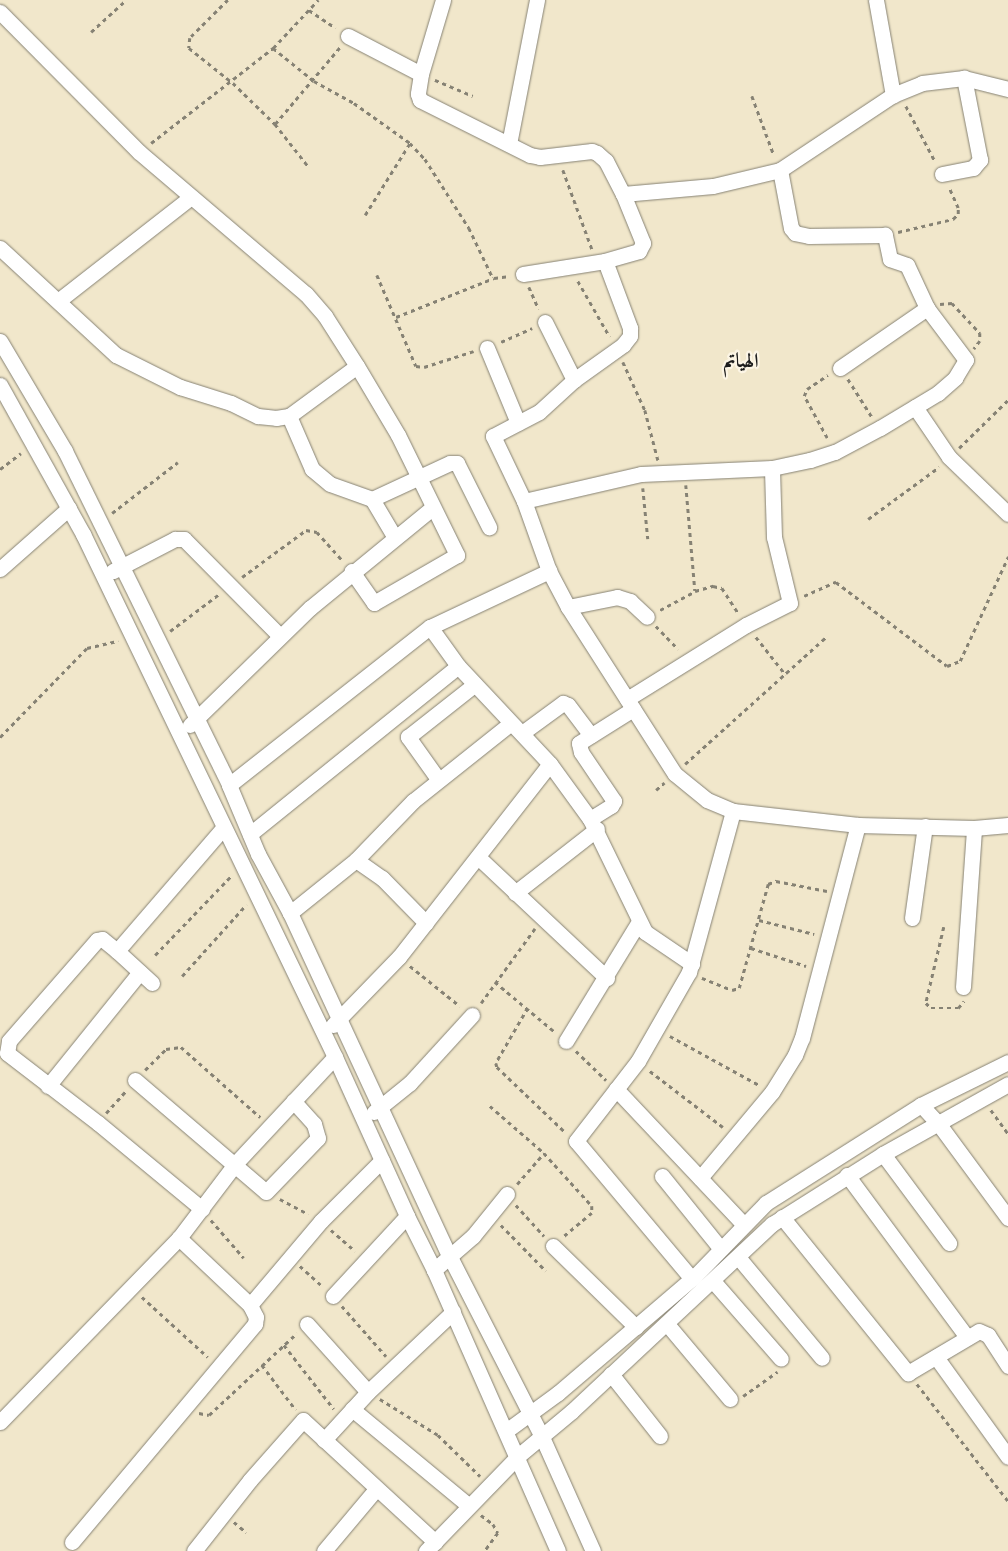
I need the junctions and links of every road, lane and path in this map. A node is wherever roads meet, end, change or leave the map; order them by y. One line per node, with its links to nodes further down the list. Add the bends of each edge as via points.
1 (126, 0): 9 (path)
2 (228, 0): 15 (path, via 188,44 191,53)
3 (318, 0): 7 (path)
4 (443, 0): 12 (street)
5 (537, 0): 22 (street)
6 (876, 0): 17 (street)
7 (309, 10): 10 (path); 11 (path)
8 (0, 12): 23 (street)
9 (91, 32)
10 (348, 36): 12 (street); 14 (path)
11 (274, 48): 14 (path); 15 (path)
12 (421, 74): 18 (path); 22 (street, via 420,100)
13 (964, 78): 16 (street); 17 (street, via 939,80); 27 (street, via 980,160 973,168)
14 (314, 81): 20 (path); 21 (path, via 354,103)
15 (232, 83): 20 (path); 23 (path)
16 (1008, 89)
17 (896, 94): 26 (street); 27 (path)
18 (473, 96)
19 (752, 96): 26 (path)
20 (275, 124): 25 (path)
21 (410, 143): 30 (path); 40 (path, via 446,188 494,278)
22 (509, 144): 24 (street, via 530,155)
23 (140, 152): 29 (street)
24 (559, 156): 28 (street, via 597,153 606,161); 33 (path)
25 (308, 166)
26 (780, 170): 28 (street, via 712,186); 31 (street, via 791,228 795,233 808,236)
27 (942, 174): 31 (path, via 958,214 944,223)
28 (623, 194): 33 (street, via 643,245 639,251)
29 (191, 197): 37 (street); 46 (street, via 306,294 326,316)
30 (365, 215)
31 (885, 235): 39 (street, via 890,258 907,265)
32 (0, 248): 37 (street)
33 (601, 261): 34 (street); 44 (street, via 630,328 630,336)
34 (569, 267): 35 (street); 44 (path)
35 (523, 274): 41 (path)
36 (378, 275): 40 (path)
37 (58, 301): 52 (street, via 91,334 136,367 258,416)
38 (948, 302): 45 (path, via 980,333 980,342)
39 (927, 308): 45 (street); 47 (street)
40 (396, 317): 43 (path, via 414,364 420,368)
41 (545, 322): 43 (path); 48 (street)
42 (0, 340): 71 (street, via 65,451)
43 (487, 348): 53 (street)
44 (617, 349): 48 (street); 62 (path, via 645,410)
45 (966, 360): 51 (street, via 947,386)
46 (357, 366): 52 (street); 64 (street)
47 (840, 368): 54 (path); 56 (path, via 806,389 804,396)
48 (574, 380): 53 (street, via 556,400)
49 (0, 385): 55 (street)
50 (1008, 400): 57 (path)
51 (914, 407): 54 (street); 57 (street)
52 (289, 416): 65 (street, via 303,452 320,478)
53 (518, 422): 66 (street, via 493,436)
54 (880, 428): 56 (street)
55 (34, 443): 60 (path); 67 (street)
56 (835, 452): 59 (street)
57 (949, 457): 69 (street); 70 (path)
58 (178, 462): 71 (path)
59 (772, 468): 63 (street); 83 (street, via 774,537)
60 (0, 469)
61 (642, 474): 62 (street); 66 (street); 74 (path)
62 (662, 474): 63 (street)
63 (685, 474): 82 (path)
64 (419, 478): 65 (street); 68 (street); 72 (street, via 457,463)
65 (372, 499): 73 (street)
66 (524, 501): 79 (street)
67 (69, 508): 77 (street); 80 (street)
68 (432, 508): 73 (street); 78 (street, via 456,549 456,557 374,603)
69 (1008, 514)
70 (868, 519)
71 (100, 522): 76 (street)
72 (489, 528)
73 (394, 536): 78 (street)
74 (648, 539)
75 (1008, 557): 83 (path, via 964,654 960,661 947,666 836,582)
76 (122, 566): 80 (street); 81 (street, via 174,539 184,539); 91 (street)
77 (0, 569)
78 (352, 571): 81 (path, via 317,532 306,530); 88 (street)
79 (549, 571): 84 (street); 87 (street)
80 (103, 577): 90 (street)
81 (231, 585): 88 (street); 91 (path)
82 (695, 591): 85 (path); 86 (path, via 713,586 722,588)
83 (790, 603): 86 (street)
84 (568, 607): 85 (street, via 617,597 630,601); 96 (street)
85 (647, 617): 92 (path)
86 (746, 625): 92 (street); 94 (path)
87 (430, 627): 93 (street); 105 (street)
88 (280, 636): 97 (street)
89 (827, 636): 94 (path)
90 (132, 637): 99 (street); 101 (path, via 87,648)
91 (157, 640): 97 (street)
92 (689, 661): 96 (street)
93 (458, 666): 95 (street); 113 (street)
94 (786, 675): 103 (path)
95 (475, 684): 98 (street); 104 (street, via 408,737)
96 (630, 704): 100 (street); 103 (street)
97 (196, 718): 99 (street); 105 (street)
98 (517, 728): 100 (street, via 563,703); 102 (street); 104 (street)
99 (180, 734): 111 (street)
100 (591, 735): 107 (street, via 580,743 579,748 614,801)
101 (0, 737)
102 (550, 764): 107 (street); 114 (street)
103 (675, 774): 106 (street, via 707,800)
104 (438, 779): 115 (street)
105 (229, 785): 113 (street)
106 (733, 811): 108 (street); 132 (street)
107 (593, 824): 118 (street); 125 (street)
108 (858, 825): 110 (street); 119 (street)
109 (1008, 825): 112 (street)
110 (925, 826): 112 (street); 121 (street)
111 (223, 828): 116 (street); 129 (street)
112 (974, 828): 139 (street)
113 (250, 834): 120 (street)
114 (478, 857): 118 (street); 124 (street)
115 (356, 860): 120 (street); 124 (street, via 382,878)
116 (241, 865): 117 (street); 130 (path)
117 (256, 893): 135 (path); 143 (street)
118 (515, 893): 122 (street)
119 (838, 893): 123 (path, via 772,882 766,886); 127 (street)
120 (290, 913): 141 (street)
121 (912, 918)
122 (541, 919): 136 (street); 137 (path)
123 (758, 920): 127 (path); 128 (path)
124 (426, 923): 131 (street)
125 (638, 923): 132 (street); 136 (street)
126 (944, 927): 139 (path, via 927,1005 958,1008 964,1004)
127 (828, 937): 133 (street)
128 (751, 948): 132 (path, via 742,984 735,990); 133 (path)
129 (117, 951): 134 (street); 150 (street, via 102,939 97,940 9,1041 10,1058)
130 (155, 955)
131 (398, 957): 140 (path); 141 (street)
132 (690, 968): 142 (street)
133 (819, 970): 152 (street, via 802,1038 785,1075)
134 (140, 972): 138 (street); 150 (street)
135 (182, 976)
136 (607, 978): 144 (street)
137 (496, 982): 140 (path); 164 (path, via 528,1008 496,1063 498,1070)
138 (152, 983)
139 (963, 987)
140 (472, 1015): 157 (street, via 434,1059)
141 (340, 1019): 143 (street); 157 (street)
142 (657, 1029): 146 (street); 152 (path)
143 (323, 1034): 145 (street)
144 (566, 1041)
145 (335, 1057): 154 (street); 158 (street)
146 (638, 1061): 151 (street); 163 (path)
147 (1008, 1062): 155 (street)
148 (135, 1080): 159 (path); 161 (path, via 162,1051 181,1047); 168 (street)
149 (1008, 1084): 153 (street)
150 (48, 1086): 159 (street)
151 (616, 1089): 164 (street); 171 (street)
152 (772, 1092): 163 (street)
153 (982, 1098): 160 (street); 162 (path)
154 (293, 1101): 161 (street); 172 (street, via 314,1124 318,1138)
155 (921, 1105): 160 (street); 180 (street, via 796,1182)
156 (490, 1106): 165 (path)
157 (381, 1107): 158 (street); 186 (street)
158 (363, 1120): 167 (street)
159 (98, 1123): 174 (street)
160 (938, 1123): 166 (street); 178 (street)
161 (269, 1125): 168 (street)
162 (1008, 1134)
163 (734, 1135): 171 (street)
164 (576, 1141): 192 (street)
165 (544, 1153): 173 (path); 183 (path, via 593,1209)
166 (883, 1154): 169 (street); 182 (street)
167 (382, 1160): 176 (street); 179 (street)
168 (236, 1163): 172 (street); 174 (street)
169 (847, 1175): 177 (street); 201 (street)
170 (662, 1176): 184 (street)
171 (700, 1178): 180 (street)
172 (266, 1192): 179 (path)
173 (507, 1194): 175 (street); 183 (path)
174 (202, 1209): 181 (street); 188 (path)
175 (491, 1215): 186 (street); 191 (path)
176 (407, 1216): 189 (street); 190 (street)
177 (782, 1217): 187 (street); 209 (street)
178 (1008, 1218)
179 (321, 1221): 185 (street); 189 (path)
180 (743, 1224): 184 (street)
181 (179, 1238): 194 (street); 196 (street)
182 (949, 1243)
183 (553, 1246): 200 (street)
184 (720, 1248): 192 (street)
185 (289, 1257): 195 (path); 196 (street)
186 (450, 1257): 190 (street); 214 (street)
187 (738, 1257): 193 (street); 203 (street)
188 (244, 1258)
189 (365, 1261): 195 (street)
190 (434, 1270): 197 (street)
191 (546, 1271)
192 (692, 1278): 200 (street)
193 (713, 1281): 199 (street); 204 (street)
194 (132, 1287): 208 (path); 217 (street)
195 (334, 1296): 206 (path)
196 (250, 1305): 208 (street, via 256,1317 254,1324)
197 (453, 1312): 206 (street); 218 (street)
198 (307, 1324): 211 (street)
199 (667, 1324): 210 (street); 212 (street)
200 (636, 1327): 214 (street)
201 (967, 1336): 202 (street); 207 (street, via 985,1332)
202 (936, 1357): 209 (street); 223 (street)
203 (822, 1358)
204 (781, 1359): 212 (path, via 781,1369 737,1400)
205 (262, 1364): 213 (path, via 209,1415 201,1416); 215 (path, via 284,1345); 216 (path)
206 (395, 1366): 211 (street)
207 (1008, 1366)
208 (219, 1367): 213 (street)
209 (908, 1373): 226 (path)
210 (611, 1374): 219 (street); 220 (street)
211 (368, 1392): 215 (street); 224 (path, via 413,1416 438,1435)
212 (730, 1399)
213 (190, 1404): 228 (street)
214 (530, 1414): 218 (street); 220 (street)
215 (348, 1415): 221 (street); 227 (street)
216 (303, 1420): 221 (street); 230 (street)
217 (0, 1422)
218 (506, 1431): 222 (street)
219 (660, 1436)
220 (542, 1437): 222 (street); 234 (street)
221 (324, 1440): 225 (street)
222 (518, 1456): 224 (street); 233 (street)
223 (1008, 1457)
224 (488, 1485): 227 (street)
225 (376, 1489): 229 (street); 231 (street)
226 (1008, 1501)
227 (468, 1505): 229 (street); 232 (path, via 497,1529 496,1538)
228 (72, 1542)
229 (430, 1546)
230 (194, 1551)
231 (324, 1551)
232 (485, 1551)
233 (558, 1551)
234 (593, 1551)

